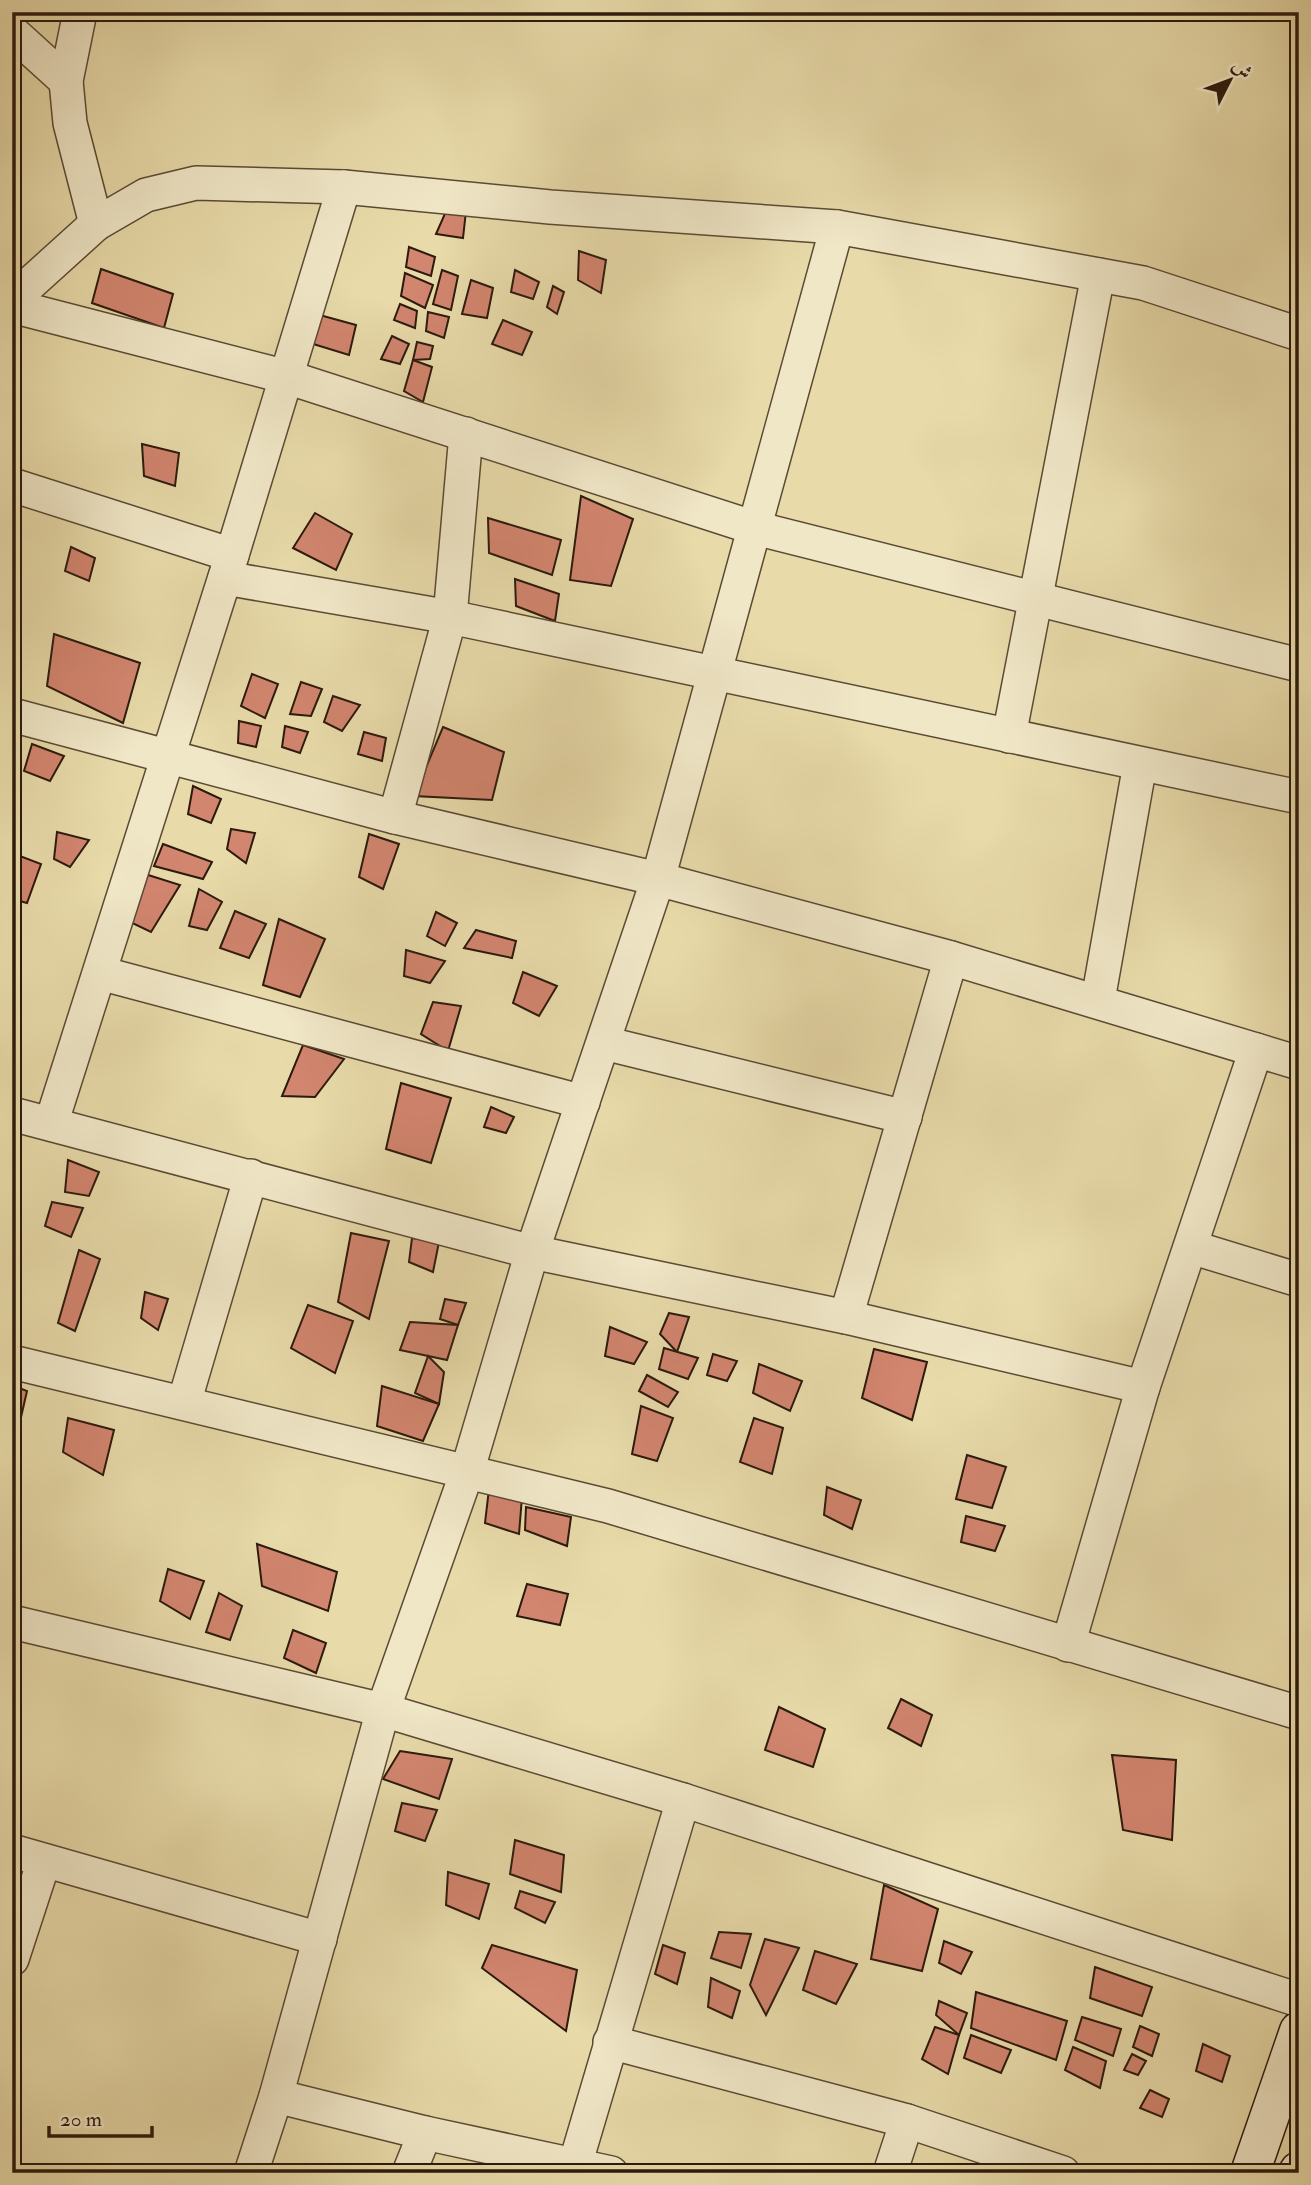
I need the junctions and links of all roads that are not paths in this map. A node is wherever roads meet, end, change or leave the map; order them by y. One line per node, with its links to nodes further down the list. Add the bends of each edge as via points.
1 (80, 12): 3 (street)
2 (12, 32): 3 (street)
3 (66, 81): 5 (street, via 70,123)
4 (344, 187): 5 (street, via 196,183 146,195); 6 (street); 11 (street)
5 (96, 224): 8 (street)
6 (837, 227): 7 (street); 14 (street)
7 (1098, 275): 10 (street, via 1143,283); 16 (street)
8 (12, 300)
9 (12, 306): 11 (street)
10 (1299, 334)
11 (287, 377): 12 (street); 15 (street)
12 (466, 434): 14 (street); 17 (street)
13 (12, 485): 15 (street)
14 (755, 527): 16 (street); 19 (street)
15 (228, 567): 17 (street); 22 (street)
16 (1036, 597): 18 (street); 21 (street)
17 (450, 617): 19 (street); 25 (street)
18 (1299, 665)
19 (715, 675): 21 (street); 26 (street)
20 (12, 715): 22 (street)
21 (1009, 737): 23 (street)
22 (168, 757): 25 (street); 28 (street)
23 (1140, 764): 24 (street); 29 (street)
24 (1299, 797)
25 (395, 817): 26 (street)
26 (658, 879): 27 (street); 30 (street)
27 (951, 958): 29 (street); 35 (street)
28 (100, 973): 33 (street); 36 (street)
29 (1098, 1000): 31 (street)
30 (604, 1043): 33 (street); 35 (street)
31 (1256, 1049): 32 (street); 38 (street)
32 (1299, 1062)
33 (583, 1102): 39 (street)
34 (12, 1114): 36 (street)
35 (905, 1116): 41 (street)
36 (51, 1124): 37 (street)
37 (251, 1176): 39 (street); 44 (street)
38 (1191, 1247): 40 (street); 43 (street)
39 (532, 1252): 41 (street); 45 (street)
40 (1299, 1280)
41 (846, 1317): 43 (street)
42 (12, 1362): 44 (street)
43 (1143, 1387): 47 (street)
44 (184, 1403): 45 (street)
45 (467, 1472): 47 (street, via 608,1506); 48 (street)
46 (12, 1622): 48 (street)
47 (1068, 1644): 49 (street)
48 (383, 1710): 50 (street); 53 (street)
49 (1299, 1713)
50 (683, 1800): 55 (street); 57 (street)
51 (12, 1851): 52 (street)
52 (44, 1861): 53 (street); 54 (street)
53 (320, 1939): 58 (street)
54 (12, 1959)
55 (1299, 2000)
56 (1299, 2031): 67 (street)
57 (610, 2042): 59 (street); 61 (street)
58 (276, 2096): 60 (street); 62 (street)
59 (907, 2120): 65 (street); 66 (street)
60 (425, 2133): 61 (street); 63 (street)
61 (575, 2165): 64 (street)
62 (251, 2173)
63 (410, 2173)
64 (611, 2173)
65 (890, 2173)
66 (1063, 2173)
67 (1251, 2173)

